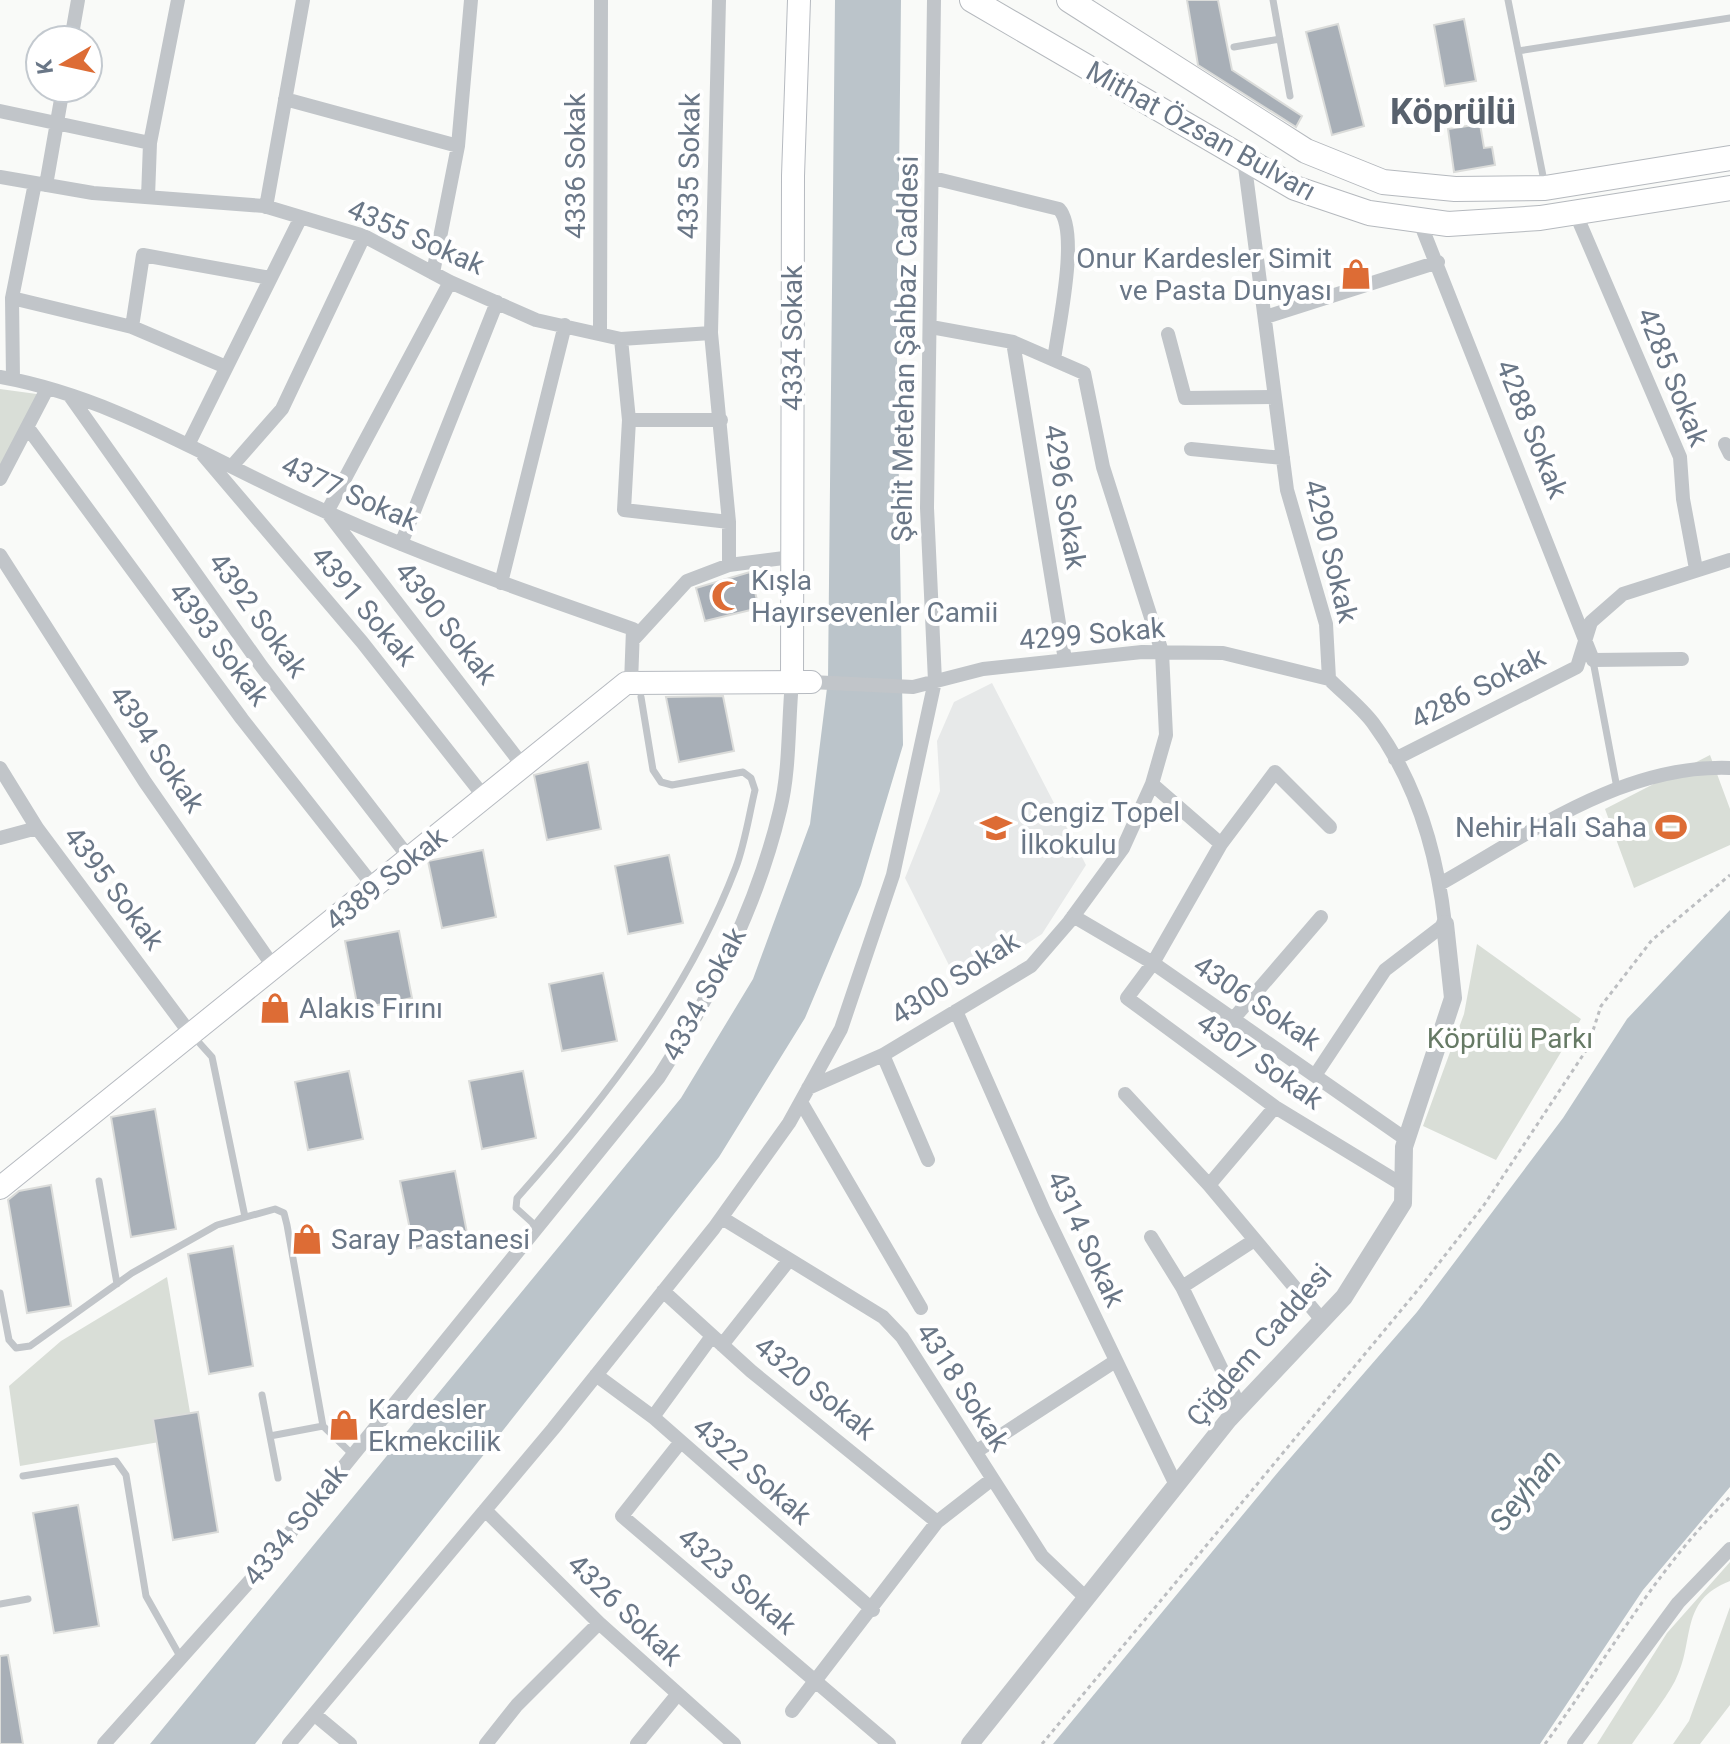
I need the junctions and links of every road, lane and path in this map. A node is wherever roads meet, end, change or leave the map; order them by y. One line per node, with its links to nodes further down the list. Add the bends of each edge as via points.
1 (78, 0): 14 (street)
2 (178, 0): 23 (street)
3 (303, 0): 19 (street)
4 (471, 0): 24 (street)
5 (601, 0): 48 (street, 4336 Sokak)
6 (719, 0): 49 (street, 4335 Sokak)
7 (799, 0): 71 (main road, 4334 Sokak)
8 (934, 0): 28 (street, Şehit Metehan Şahbaz Caddesi)
9 (972, 0): 26 (main road, Mithat Özsan Bulvarı)
10 (1273, 0): 15 (lane)
11 (1508, 0): 17 (lane)
12 (1074, 2): 30 (main road, Mithat Özsan Bulvarı, via 1306,151 1383,182 1455,189)
13 (1730, 18): 17 (lane)
14 (74, 24)
15 (1280, 39): 16 (lane); 18 (lane)
16 (1234, 47)
17 (1518, 51): 30 (lane)
18 (1290, 96)
19 (285, 99): 24 (street); 33 (street)
20 (60, 104): 22 (street)
21 (0, 111): 22 (street)
22 (57, 124): 23 (street); 29 (street)
23 (150, 143): 32 (street)
24 (458, 146): 39 (street)
25 (1730, 158): 30 (main road, Mithat Özsan Bulvarı)
26 (1244, 159): 36 (main road, Mithat Özsan Bulvarı, via 1295,188 1369,213); 44 (street, 4290 Sokak)
27 (0, 177): 29 (street, 4355 Sokak)
28 (933, 178): 47 (street, Şehit Metehan Şahbaz Caddesi); 53 (street, via 1059,209 1066,217 1069,240)
29 (40, 184): 32 (street, 4355 Sokak); 42 (street)
30 (1545, 188)
31 (1730, 188): 34 (main road, Mithat Özsan Bulvarı)
32 (148, 197): 33 (street, 4355 Sokak)
33 (266, 207): 35 (street, 4355 Sokak)
34 (1575, 212): 36 (main road, Mithat Özsan Bulvarı, via 1448,224); 74 (street, 4285 Sokak, via 1680,457)
35 (301, 217): 37 (street, 4355 Sokak); 40 (street)
36 (1419, 220): 38 (street, 4288 Sokak)
37 (364, 236): 39 (street, 4355 Sokak); 65 (street, via 282,409)
38 (1438, 262): 44 (street); 76 (street, 4288 Sokak)
39 (433, 273): 41 (street, 4355 Sokak)
40 (270, 278): 46 (street, via 143,255); 54 (street)
41 (450, 282): 43 (street, 4355 Sokak); 67 (street)
42 (12, 298): 46 (street); 55 (street)
43 (497, 302): 45 (street, 4355 Sokak, via 536,320); 69 (street)
44 (1266, 317): 58 (street, 4290 Sokak)
45 (565, 325): 48 (street, 4355 Sokak); 75 (street)
46 (132, 327): 54 (street)
47 (931, 327): 52 (street); 83 (street, Şehit Metehan Şahbaz Caddesi, via 927,508)
48 (600, 331): 51 (street, 4355 Sokak)
49 (711, 333): 51 (street, 4355 Sokak); 60 (street, 4335 Sokak)
50 (1168, 334): 58 (street, via 1185,398)
51 (621, 339): 59 (street)
52 (1013, 342): 53 (street); 80 (street, 4296 Sokak)
53 (1054, 360): 78 (street, 4300 Sokak, via 1084,373 1103,467)
54 (226, 367): 62 (street)
55 (7, 378): 56 (street, 4377 Sokak)
56 (47, 389): 57 (street, 4377 Sokak); 61 (street)
57 (70, 396): 62 (street, 4377 Sokak, via 123,413); 97 (street, 4392 Sokak, via 262,667)
58 (1275, 397): 64 (street, 4290 Sokak)
59 (629, 420): 60 (street); 68 (street, via 624,510)
60 (721, 420): 68 (street, 4335 Sokak)
61 (28, 428): 66 (street); 100 (street, 4393 Sokak, via 233,707)
62 (194, 447): 65 (street, 4377 Sokak); 92 (street, 4391 Sokak, via 362,642)
63 (1191, 449): 64 (street)
64 (1283, 458): 82 (street, 4290 Sokak, via 1287,490 1326,624)
65 (232, 466): 67 (street, 4377 Sokak)
66 (0, 479)
67 (327, 512): 69 (street, 4377 Sokak); 87 (street, 4390 Sokak)
68 (729, 522): 73 (street, 4335 Sokak)
69 (401, 544): 75 (street, 4377 Sokak)
70 (0, 555): 105 (street, 4394 Sokak, via 145,782)
71 (792, 557): 73 (street); 84 (main road, 4334 Sokak)
72 (1730, 560): 74 (street, 4286 Sokak)
73 (729, 565): 77 (street, via 687,581)
74 (1696, 569): 76 (street, 4286 Sokak, via 1623,594 1591,622)
75 (501, 583): 77 (street, 4377 Sokak, via 633,629)
76 (1587, 637): 81 (street, 4288 Sokak); 86 (street, 4286 Sokak, via 1577,667)
77 (633, 640): 85 (street)
78 (1162, 652): 80 (street, 4299 Sokak); 82 (street, 4299 Sokak, via 1223,653); 90 (street, 4300 Sokak, via 1166,735)
79 (1682, 659): 81 (street)
80 (1065, 660): 83 (street, 4299 Sokak, via 983,669)
81 (1593, 660): 91 (lane, 4288 Sokak)
82 (1329, 679): 86 (street, via 1372,722)
83 (935, 681): 84 (street, 4299 Sokak, via 913,687); 112 (street, Şehit Metehan Şahbaz Caddesi, via 893,875 841,1029)
84 (801, 682): 85 (main road); 122 (street, 4334 Sokak, via 781,808 748,910 709,998 659,1077)
85 (636, 690): 87 (main road, 4389 Sokak, via 626,683); 122 (lane, via 653,770 661,782 672,785 743,772 755,790 736,865 698,953 655,1027 576,1132 517,1198 516,1208)
86 (1395, 759): 99 (street, via 1412,787)
87 (523, 766): 92 (main road, 4389 Sokak)
88 (0, 768): 94 (street, 4395 Sokak)
89 (1730, 768): 91 (street, via 1704,767)
90 (1152, 784): 96 (street); 101 (street, 4300 Sokak, via 1123,848)
91 (1617, 788): 99 (street)
92 (485, 798): 97 (main road, 4389 Sokak)
93 (1330, 827): 96 (street, via 1275,772)
94 (37, 828): 95 (street); 108 (street, 4395 Sokak)
95 (0, 838)
96 (1221, 844): 104 (street)
97 (410, 859): 100 (main road, 4389 Sokak)
98 (1730, 875): 169 (path, via 1652,940 1601,1006 1587,1049 1484,1205)
99 (1440, 884): 103 (street)
100 (375, 888): 105 (main road, 4389 Sokak)
101 (1073, 916): 104 (street, 4306 Sokak); 106 (street, 4300 Sokak, via 1031,966)
102 (1321, 917): 107 (street)
103 (1445, 924): 110 (street, via 1385,970); 114 (street, Çiğdem Caddesi, via 1453,998)
104 (1153, 963): 107 (street, 4306 Sokak); 113 (street, 4307 Sokak, via 1127,998)
105 (275, 969): 108 (main road, 4389 Sokak)
106 (956, 1011): 109 (street, 4300 Sokak); 133 (street, 4314 Sokak)
107 (1234, 1018): 110 (street, 4306 Sokak)
108 (192, 1036): 119 (main road, 4389 Sokak); 120 (lane, via 212,1057)
109 (883, 1055): 112 (street, 4300 Sokak); 115 (street)
110 (1316, 1074): 114 (street, 4306 Sokak)
111 (1125, 1094): 117 (street)
112 (804, 1095): 121 (street, Şehit Metehan Şahbaz Caddesi); 130 (street)
113 (1275, 1107): 117 (street); 118 (street, 4307 Sokak)
114 (1407, 1140): 118 (street, Çiğdem Caddesi)
115 (928, 1160)
116 (99, 1181): 126 (lane)
117 (1209, 1185): 124 (street)
118 (1403, 1185): 131 (street, Çiğdem Caddesi, via 1403,1203 1344,1297)
119 (0, 1188)
120 (245, 1217): 126 (lane, via 217,1225); 138 (lane, via 275,1209 284,1213)
121 (722, 1218): 125 (street, 4318 Sokak); 128 (street, Şehit Metehan Şahbaz Caddesi)
122 (537, 1227): 142 (street, 4334 Sokak)
123 (1151, 1237): 127 (street)
124 (1253, 1241): 127 (street); 131 (street)
125 (789, 1260): 132 (street); 141 (street, 4318 Sokak, via 883,1317 902,1337)
126 (117, 1284): 129 (lane, via 30,1346 16,1348 9,1340)
127 (1182, 1287): 136 (street)
128 (663, 1291): 132 (street, 4320 Sokak); 134 (street, Şehit Metehan Şahbaz Caddesi)
129 (0, 1293)
130 (921, 1308)
131 (1322, 1320): 136 (street, Çiğdem Caddesi)
132 (717, 1341): 137 (street); 149 (street, 4320 Sokak)
133 (1114, 1362): 141 (street); 146 (street, 4314 Sokak)
134 (596, 1375): 137 (street, 4322 Sokak); 148 (street, Şehit Metehan Şahbaz Caddesi)
135 (262, 1395): 139 (lane)
136 (1240, 1407): 146 (street, Çiğdem Caddesi)
137 (653, 1417): 140 (street, 4322 Sokak)
138 (323, 1426): 139 (lane); 142 (lane)
139 (270, 1436): 144 (lane)
140 (679, 1444): 154 (street, 4322 Sokak); 157 (street, 4323 Sokak, via 622,1516)
141 (977, 1451): 145 (street, 4318 Sokak)
142 (353, 1455): 156 (street, 4334 Sokak)
143 (23, 1476): 156 (lane, via 116,1461 121,1466 146,1596)
144 (278, 1478)
145 (991, 1480): 149 (street); 151 (street, 4318 Sokak, via 1042,1556)
146 (1176, 1485): 151 (street, Çiğdem Caddesi)
147 (1730, 1497): 170 (path, via 1625,1625)
148 (485, 1510): 155 (street, 4326 Sokak); 160 (street, Şehit Metehan Şahbaz Caddesi)
149 (937, 1522): 154 (street)
150 (1730, 1549): 171 (street, via 1678,1603)
151 (1085, 1597): 168 (street, Çiğdem Caddesi)
152 (28, 1599): 153 (lane)
153 (0, 1604)
154 (873, 1610): 157 (street)
155 (599, 1623): 158 (street, 4326 Sokak); 164 (street)
156 (181, 1658): 161 (street, 4334 Sokak)
157 (814, 1683): 159 (street); 167 (street, 4323 Sokak)
158 (677, 1695): 165 (street); 166 (street, 4326 Sokak)
159 (792, 1711)
160 (314, 1714): 162 (street, Şehit Metehan Şahbaz Caddesi); 163 (street)
161 (104, 1744)
162 (289, 1744)
163 (350, 1744)
164 (486, 1744)
165 (637, 1744)
166 (734, 1744)
167 (889, 1744)
168 (970, 1744)
169 (1042, 1744)
170 (1545, 1744)
171 (1574, 1744)

